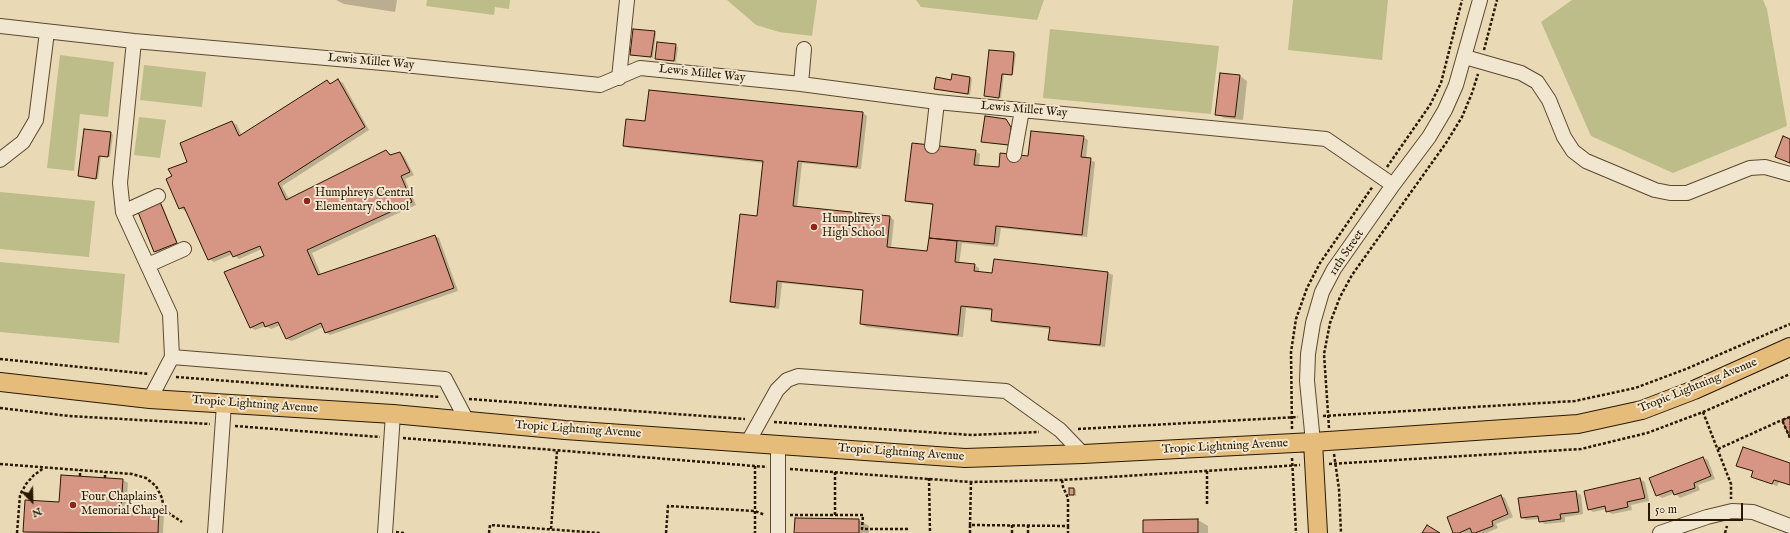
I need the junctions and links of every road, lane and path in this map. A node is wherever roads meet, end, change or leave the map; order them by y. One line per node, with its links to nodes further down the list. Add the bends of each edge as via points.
1 (627, 0): 10 (street)
2 (1480, 0): 8 (street, 11th Street)
3 (1497, 0): 9 (path)
4 (0, 26): 5 (street, Lewis Millet Way)
5 (47, 32): 6 (street, Lewis Millet Way); 16 (street, via 36,120 23,142)
6 (134, 41): 10 (street, Lewis Millet Way, via 600,85); 20 (street, via 120,183)
7 (804, 49): 11 (street)
8 (1465, 57): 9 (street); 18 (street, 11th Street, via 1446,110)
9 (1481, 62): 17 (street, via 1520,73 1537,82 1550,100 1564,137 1573,151 1586,161 1655,190 1687,193 1750,168 1765,166); 36 (path, via 1462,117 1352,275 1340,297 1330,323 1324,354)
10 (619, 78): 11 (street, Lewis Millet Way, via 640,68)
11 (801, 84): 12 (street, Lewis Millet Way)
12 (937, 102): 13 (street, Lewis Millet Way); 14 (street)
13 (1022, 110): 15 (street); 18 (street, Lewis Millet Way, via 1326,139)
14 (932, 146)
15 (1014, 155)
16 (0, 160)
17 (1790, 174)
18 (1393, 185): 37 (street, 11th Street, via 1334,269 1322,292 1308,354 1307,381)
19 (158, 196): 20 (street)
20 (123, 212): 22 (street)
21 (184, 249): 22 (street)
22 (148, 265): 25 (street, via 170,314)
23 (1790, 324): 36 (path, via 1635,388 1575,401)
24 (1790, 347): 46 (main road, Tropic Lightning Avenue, via 1642,410 1578,424)
25 (172, 357): 28 (street); 30 (street, via 445,379)
26 (0, 359): 28 (path)
27 (1790, 374): 34 (path)
28 (162, 376): 30 (path); 31 (street)
29 (0, 382): 31 (main road, Tropic Lightning Avenue)
30 (455, 398): 40 (street); 41 (path)
31 (150, 399): 32 (main road, Tropic Lightning Avenue)
32 (224, 404): 35 (main road, Tropic Lightning Avenue); 42 (street)
33 (0, 408): 42 (path, via 77,417)
34 (1703, 412): 50 (path); 53 (path, via 1646,433 1581,449)
35 (393, 414): 40 (main road, Tropic Lightning Avenue); 44 (street)
36 (1328, 415): 37 (path); 46 (path)
37 (1311, 416): 43 (path); 48 (street, 11th Street)
38 (1790, 417): 39 (path)
39 (1782, 420): 45 (path); 50 (path)
40 (467, 421): 47 (main road, Tropic Lightning Avenue)
41 (760, 421): 43 (path, via 972,435); 43 (street, via 777,390 787,380 798,376 1006,391); 47 (street)
42 (222, 425): 44 (path); 80 (street)
43 (1060, 430): 52 (street)
44 (391, 438): 51 (path); 81 (street)
45 (1790, 438)
46 (1332, 441): 48 (main road, Tropic Lightning Avenue); 53 (path)
47 (748, 442): 49 (main road, Tropic Lightning Avenue)
48 (1313, 442): 52 (main road, Tropic Lightning Avenue); 55 (main road, 11th Street)
49 (778, 444): 52 (main road, Tropic Lightning Avenue, via 965,458); 59 (street)
50 (1718, 449): 70 (path, via 1731,484)
51 (557, 451): 56 (path); 78 (path)
52 (1083, 454)
53 (1335, 463): 55 (path); 93 (path, via 1340,490)
54 (0, 464): 58 (path)
55 (1314, 465): 57 (path); 92 (main road, 11th Street)
56 (754, 466): 59 (path); 84 (path)
57 (1292, 466): 61 (path); 91 (path)
58 (44, 467): 60 (path); 79 (path, via 26,484 20,495)
59 (778, 469): 63 (path); 85 (street)
60 (80, 470): 62 (path); 64 (path)
61 (1207, 471): 67 (path); 69 (path)
62 (106, 472): 65 (path); 72 (path, via 146,478 156,486 164,510)
63 (836, 472): 66 (path); 71 (path)
64 (80, 476)
65 (105, 478)
66 (930, 478): 68 (path); 86 (path)
67 (1062, 480): 68 (path); 76 (path, via 1068,498)
68 (971, 482): 73 (path)
69 (1207, 504)
70 (1732, 511): 77 (street, via 1753,512); 94 (street); 95 (path)
71 (835, 515)
72 (182, 522)
73 (970, 525): 74 (path); 87 (path)
74 (1012, 525): 75 (path); 88 (path)
75 (1028, 525): 76 (path); 89 (path)
76 (1068, 526): 90 (path)
77 (1790, 526)
78 (551, 529): 82 (path, via 490,525); 83 (path)
79 (17, 533)
80 (215, 533)
81 (384, 533)
82 (489, 533)
83 (600, 533)
84 (755, 533)
85 (778, 533)
86 (930, 533)
87 (970, 533)
88 (1012, 533)
89 (1028, 533)
90 (1068, 533)
91 (1296, 533)
92 (1318, 533)
93 (1341, 533)
94 (1660, 533)
95 (1725, 533)

